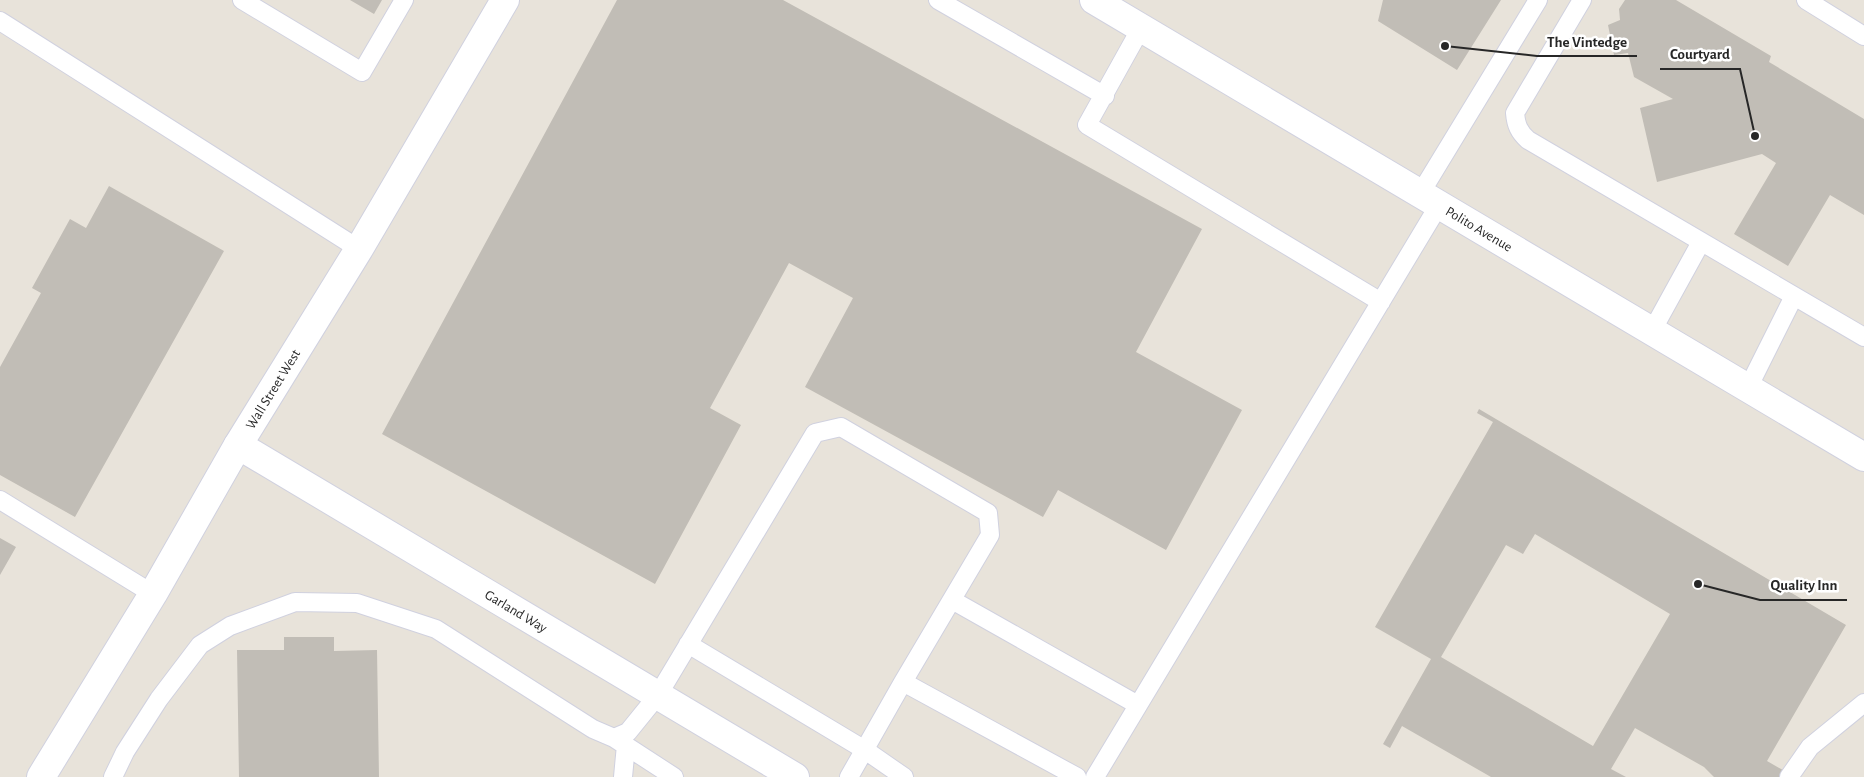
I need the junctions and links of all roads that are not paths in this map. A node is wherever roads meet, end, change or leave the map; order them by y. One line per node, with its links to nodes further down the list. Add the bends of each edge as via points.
1 (242, 0): 2 (lane, via 362,72)
2 (404, 0)
3 (505, 0): 16 (street, Wall Street West)
4 (938, 0): 13 (lane)
5 (1094, 0): 9 (street, Polito Avenue)
6 (1538, 0): 14 (lane)
7 (1582, 0): 15 (lane, via 1515,113 1516,124 1521,134 1534,144)
8 (1806, 0): 12 (lane)
9 (1122, 7): 11 (street, Polito Avenue)
10 (0, 20): 16 (lane)
11 (1141, 28): 13 (lane); 14 (street, Polito Avenue)
12 (1864, 36)
13 (1105, 96): 18 (lane, via 1088,124)
14 (1430, 199): 18 (lane); 19 (street, Polito Avenue)
15 (1701, 242): 17 (lane); 19 (lane)
16 (359, 249): 22 (street, Wall Street West)
17 (1794, 296): 20 (lane); 21 (lane)
18 (1381, 302): 31 (lane)
19 (1652, 331): 21 (street, Polito Avenue)
20 (1864, 338)
21 (1748, 388): 23 (street, Polito Avenue)
22 (238, 445): 25 (street, Wall Street West); 29 (street, Garland Way)
23 (1864, 457)
24 (0, 500): 25 (lane)
25 (152, 594): 34 (street, Wall Street West)
26 (952, 600): 27 (lane, via 990,535 988,513 841,427 815,433); 28 (lane); 31 (lane)
27 (688, 644): 29 (lane); 33 (lane)
28 (903, 682): 33 (lane); 41 (lane)
29 (658, 695): 32 (lane); 38 (street, Garland Way)
30 (1864, 703): 43 (lane, via 1810,747)
31 (1138, 705): 42 (lane)
32 (620, 741): 35 (lane, via 594,729 436,629 357,603 296,602 230,626 200,644 159,699); 36 (lane); 37 (lane)
33 (865, 750): 39 (lane); 40 (lane)
34 (41, 777)
35 (113, 777)
36 (623, 777)
37 (674, 777)
38 (795, 777)
39 (849, 777)
40 (904, 777)
41 (1077, 777)
42 (1095, 777)
43 (1789, 777)

